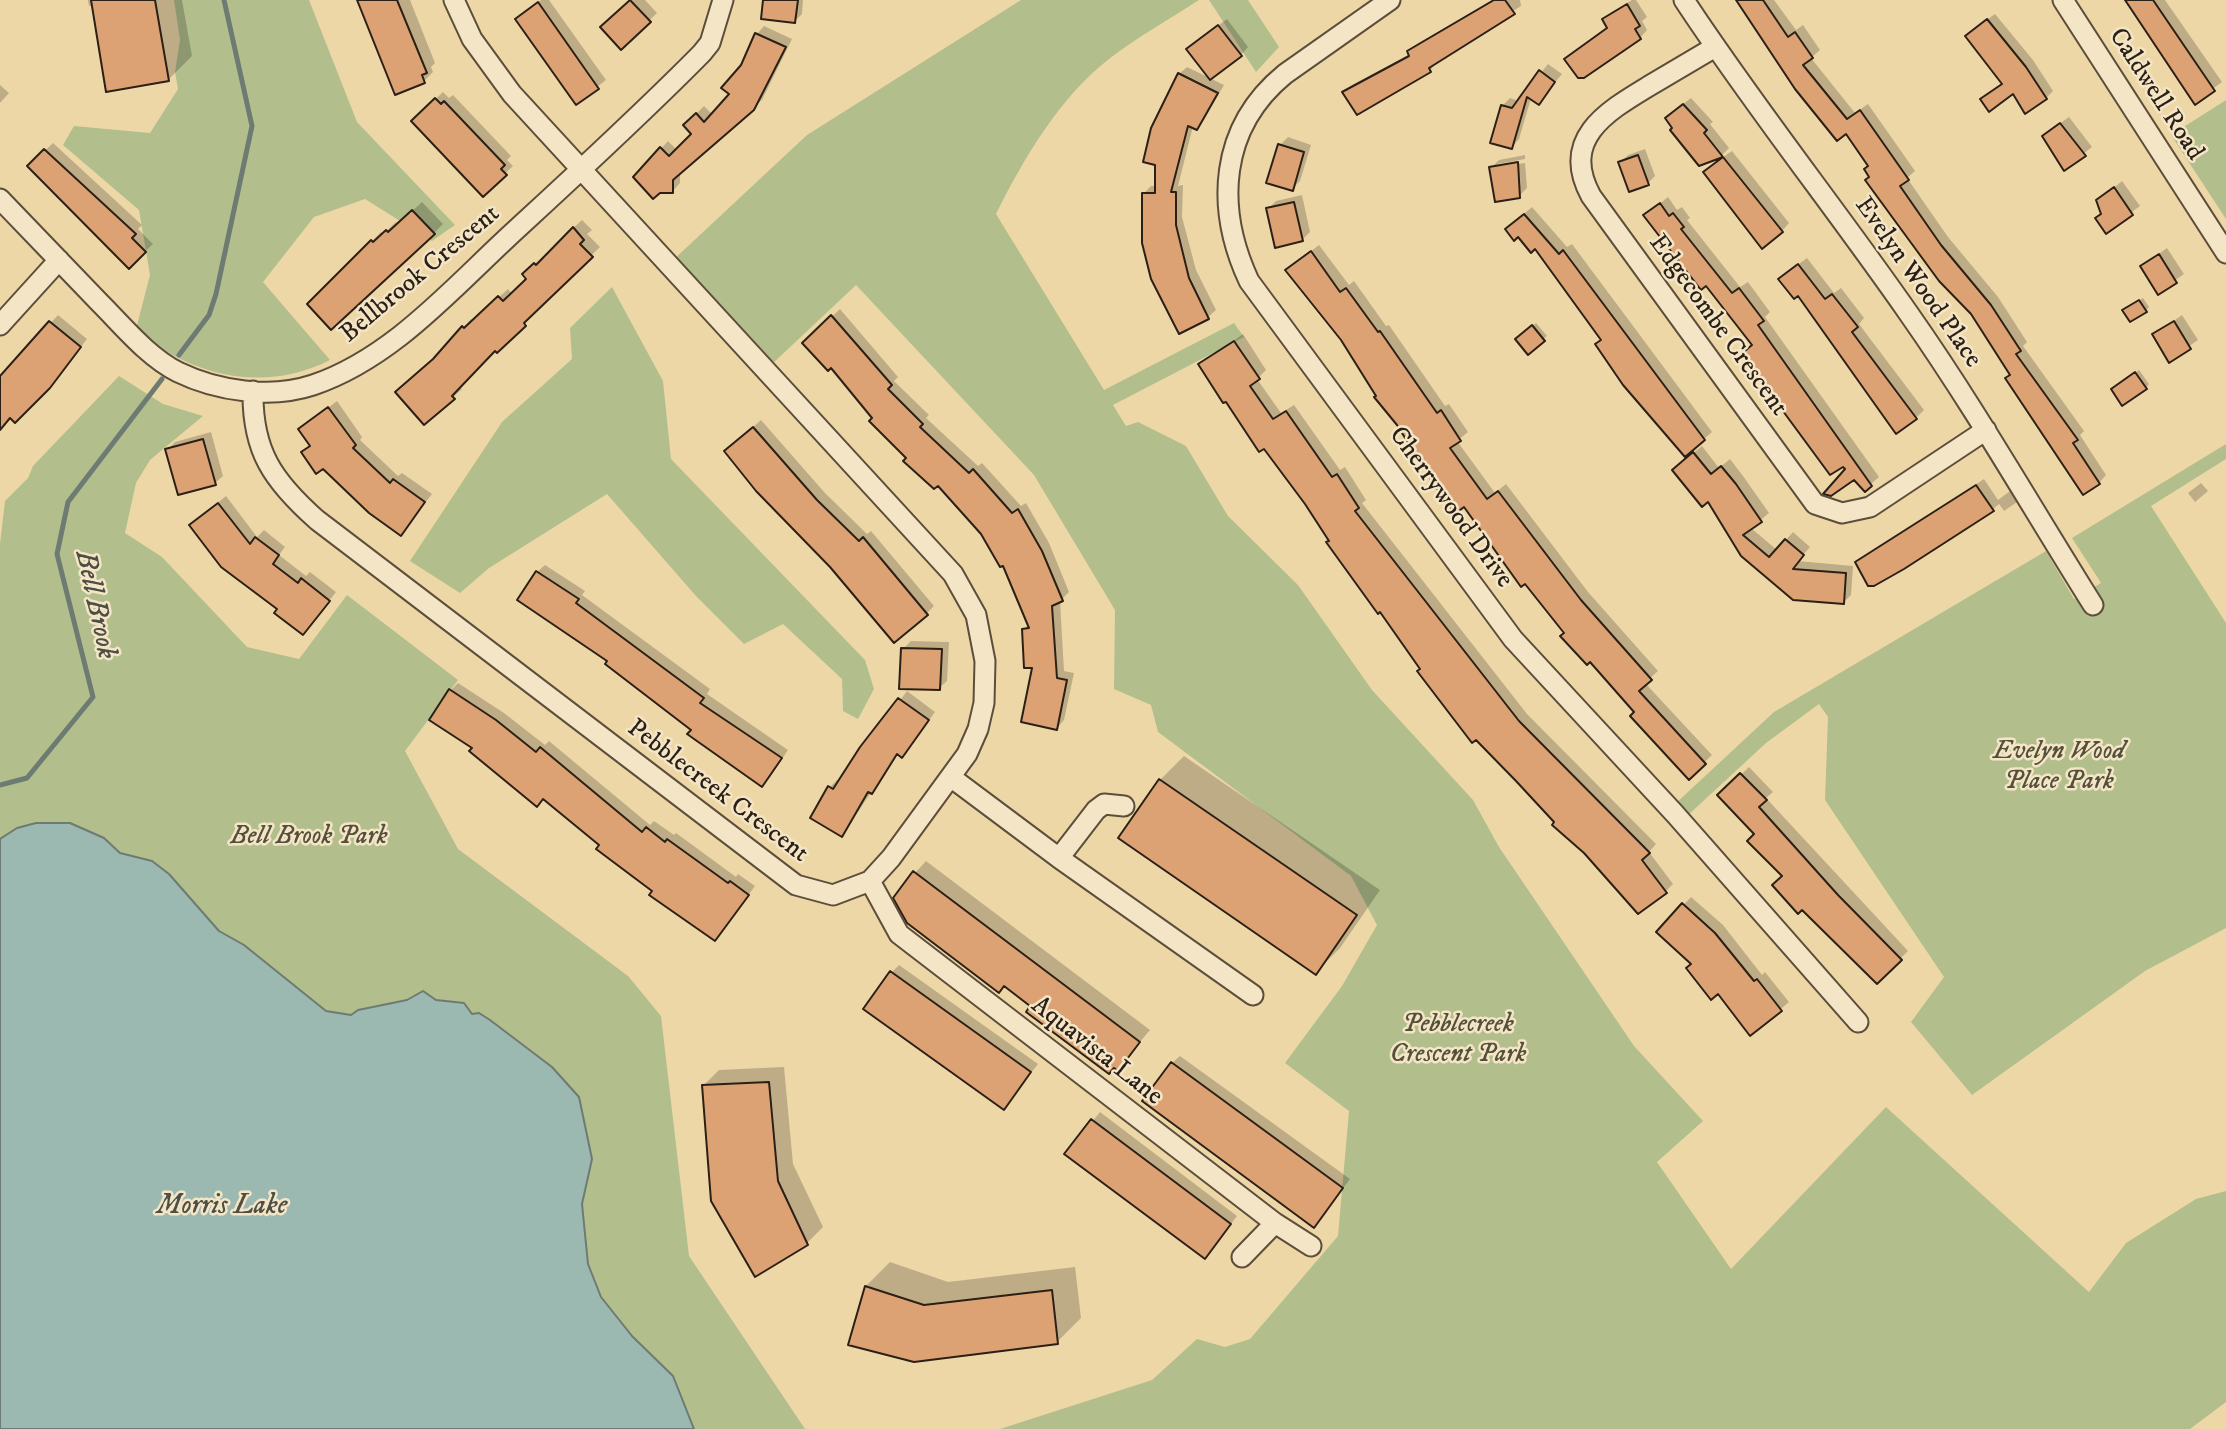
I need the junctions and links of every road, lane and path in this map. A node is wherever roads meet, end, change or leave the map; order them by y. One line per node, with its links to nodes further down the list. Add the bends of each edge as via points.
1 (454, 0): 7 (street, Pebblecreek Crescent, via 472,38 512,94)
2 (723, 0): 7 (street, Bellbrook Crescent, via 710,43 702,53)
3 (1390, 0): 20 (street, Cherrywood Drive, via 1285,74 1253,109 1230,164 1227,192 1229,225 1240,263 1513,639)
4 (1685, 0): 6 (street, Evelyn Wood Place)
5 (2063, 0): 9 (street, Caldwell Road)
6 (1715, 47): 13 (street, Evelyn Wood Place, via 1910,315); 13 (street, Edgecombe Crescent, via 1612,108 1594,125 1581,161 1591,196 1815,503 1836,512 1865,509)
7 (583, 168): 12 (street, Bellbrook Crescent, via 379,352 310,386); 15 (street, Pebblecreek Crescent, via 751,356 938,554 966,594 976,615 986,682 978,729)
8 (0, 199): 10 (street, Bellbrook Crescent)
9 (2226, 253)
10 (59, 260): 11 (street); 12 (street, Bellbrook Crescent, via 145,348 176,371 220,387)
11 (0, 325)
12 (253, 390): 18 (street, Pebblecreek Crescent, via 253,418 265,461 284,488 317,520 796,886 833,895)
13 (1986, 430): 14 (street, Evelyn Wood Place)
14 (2093, 605)
15 (952, 778): 17 (street); 18 (street, Pebblecreek Crescent)
16 (1124, 806): 17 (street, via 1104,804 1096,810)
17 (1059, 858): 19 (street)
18 (870, 881): 21 (street, Aquavista Lane, via 899,934)
19 (1254, 995)
20 (1858, 1022)
21 (1275, 1223): 22 (street, Aquavista Lane); 23 (street)
22 (1311, 1246)
23 (1242, 1257)

